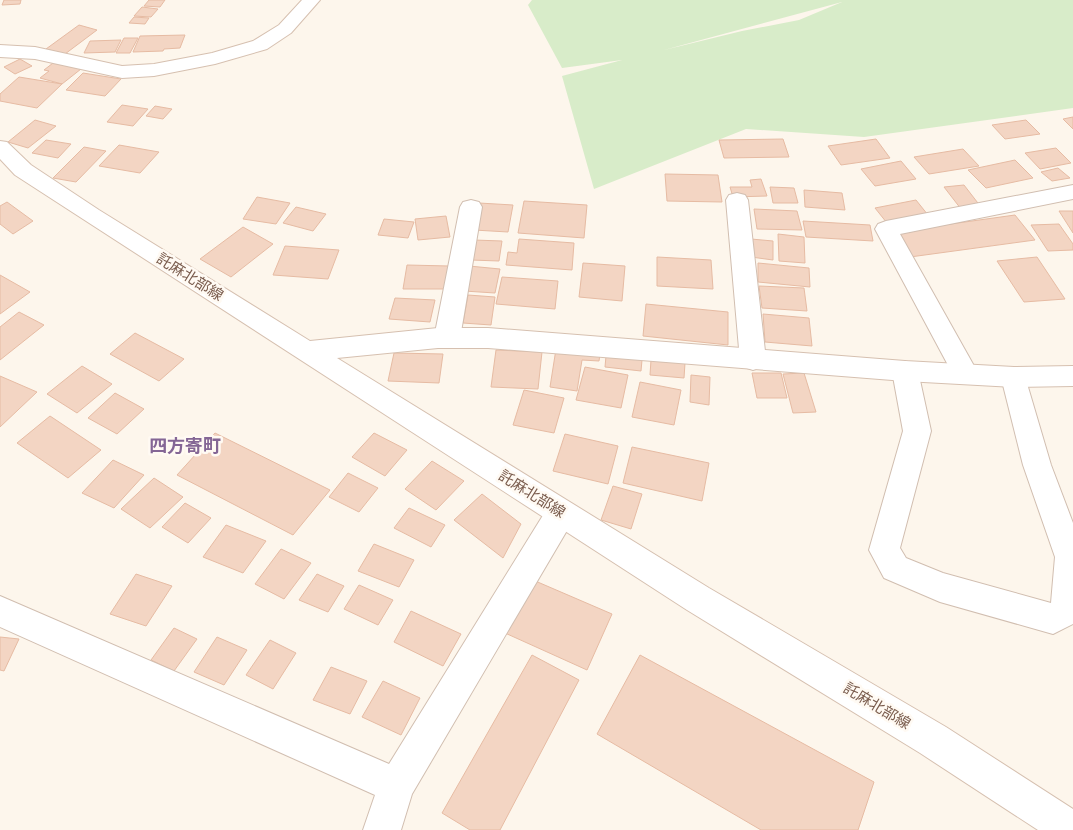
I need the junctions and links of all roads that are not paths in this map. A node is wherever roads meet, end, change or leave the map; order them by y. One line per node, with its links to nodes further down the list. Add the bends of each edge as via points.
1 (311, 0): 2 (street, via 285,29 260,45 154,70 122,72 35,53)
2 (0, 51)
3 (0, 147): 8 (street, 託麻北部線, via 30,175)
4 (1073, 192): 11 (street, via 886,229)
5 (737, 200): 9 (street)
6 (471, 207): 7 (street)
7 (447, 338): 8 (street); 9 (street, via 488,338)
8 (307, 351): 14 (street, 託麻北部線)
9 (753, 360): 10 (street)
10 (905, 371): 11 (street); 13 (street, via 916,431 884,550 895,568 940,587 1053,619 1066,611 1070,557 1037,465)
11 (965, 373): 13 (street)
12 (1073, 376): 13 (street)
13 (1014, 377)
14 (561, 512): 16 (street); 18 (street, 託麻北部線, via 698,599 933,740)
15 (0, 611): 16 (street)
16 (396, 786): 17 (street)
17 (382, 830)
18 (1072, 830)

